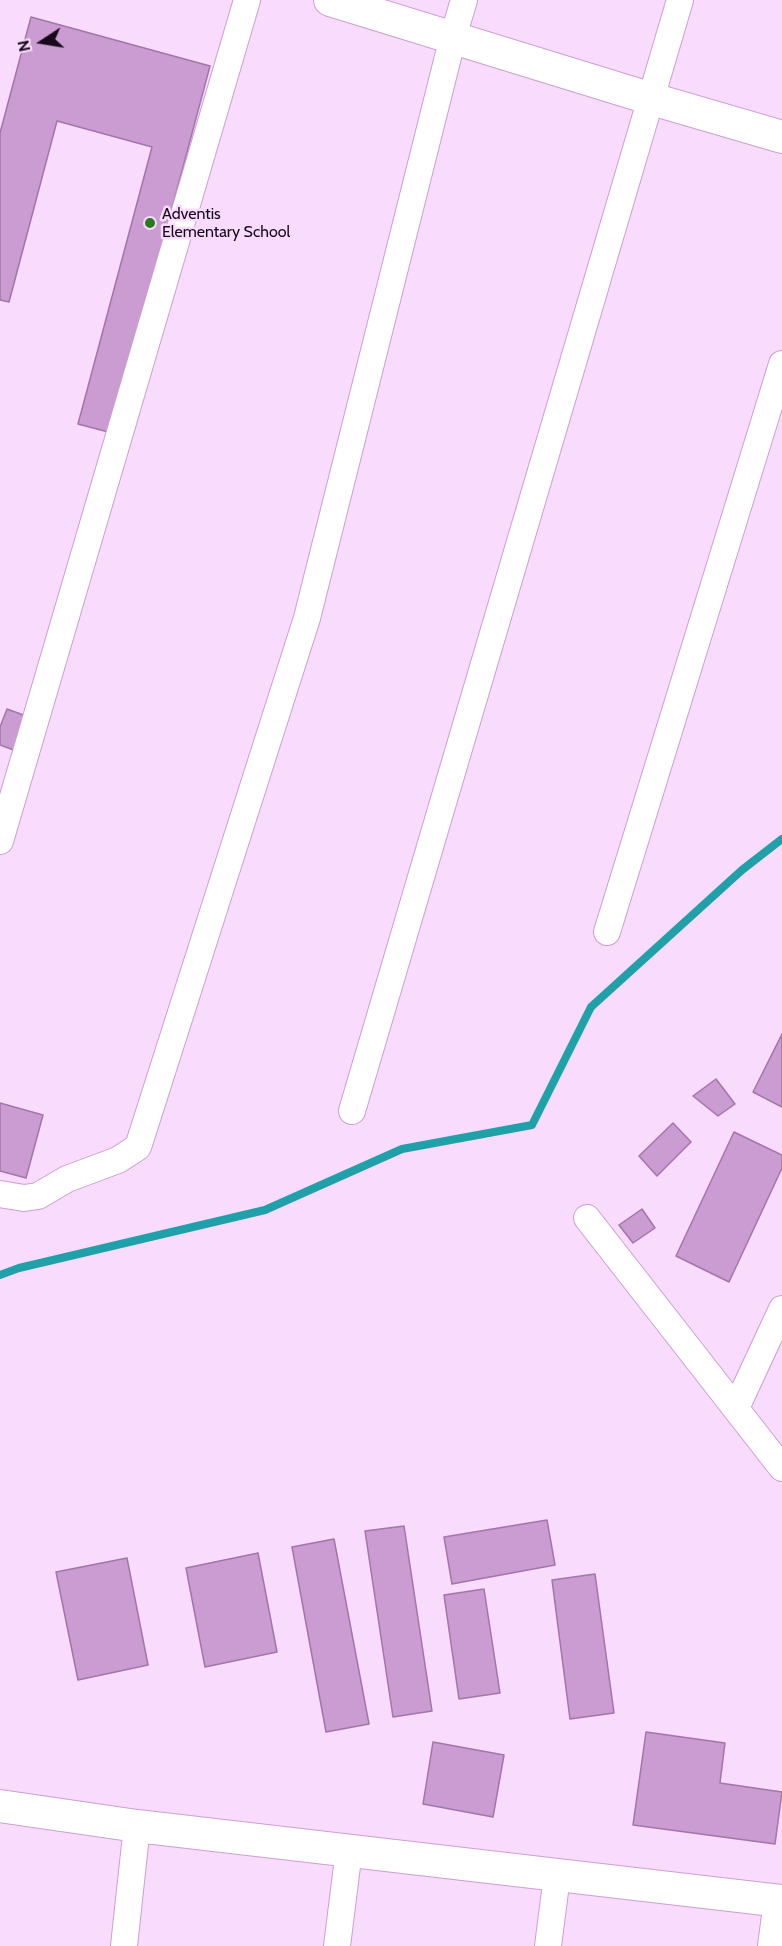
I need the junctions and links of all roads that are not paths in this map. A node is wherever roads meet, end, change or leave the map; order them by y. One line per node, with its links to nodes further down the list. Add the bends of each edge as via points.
1 (247, 0): 9 (street)
2 (330, 0): 5 (street)
3 (464, 0): 5 (street)
4 (680, 0): 6 (street)
5 (453, 37): 6 (street); 12 (street, via 307,618 138,1147 38,1196)
6 (652, 99): 7 (street); 11 (street)
7 (782, 137)
8 (782, 364): 10 (street)
9 (0, 841)
10 (608, 932)
11 (352, 1111)
12 (0, 1194)
13 (587, 1218): 15 (street)
14 (782, 1309): 15 (street)
15 (736, 1408): 16 (street)
16 (782, 1468)
17 (0, 1806): 18 (street)
18 (137, 1826): 19 (street); 22 (street)
19 (350, 1850): 20 (street); 23 (street)
20 (557, 1876): 21 (street); 24 (street)
21 (780, 1901): 25 (street)
22 (124, 1946)
23 (337, 1946)
24 (548, 1946)
25 (771, 1946)

